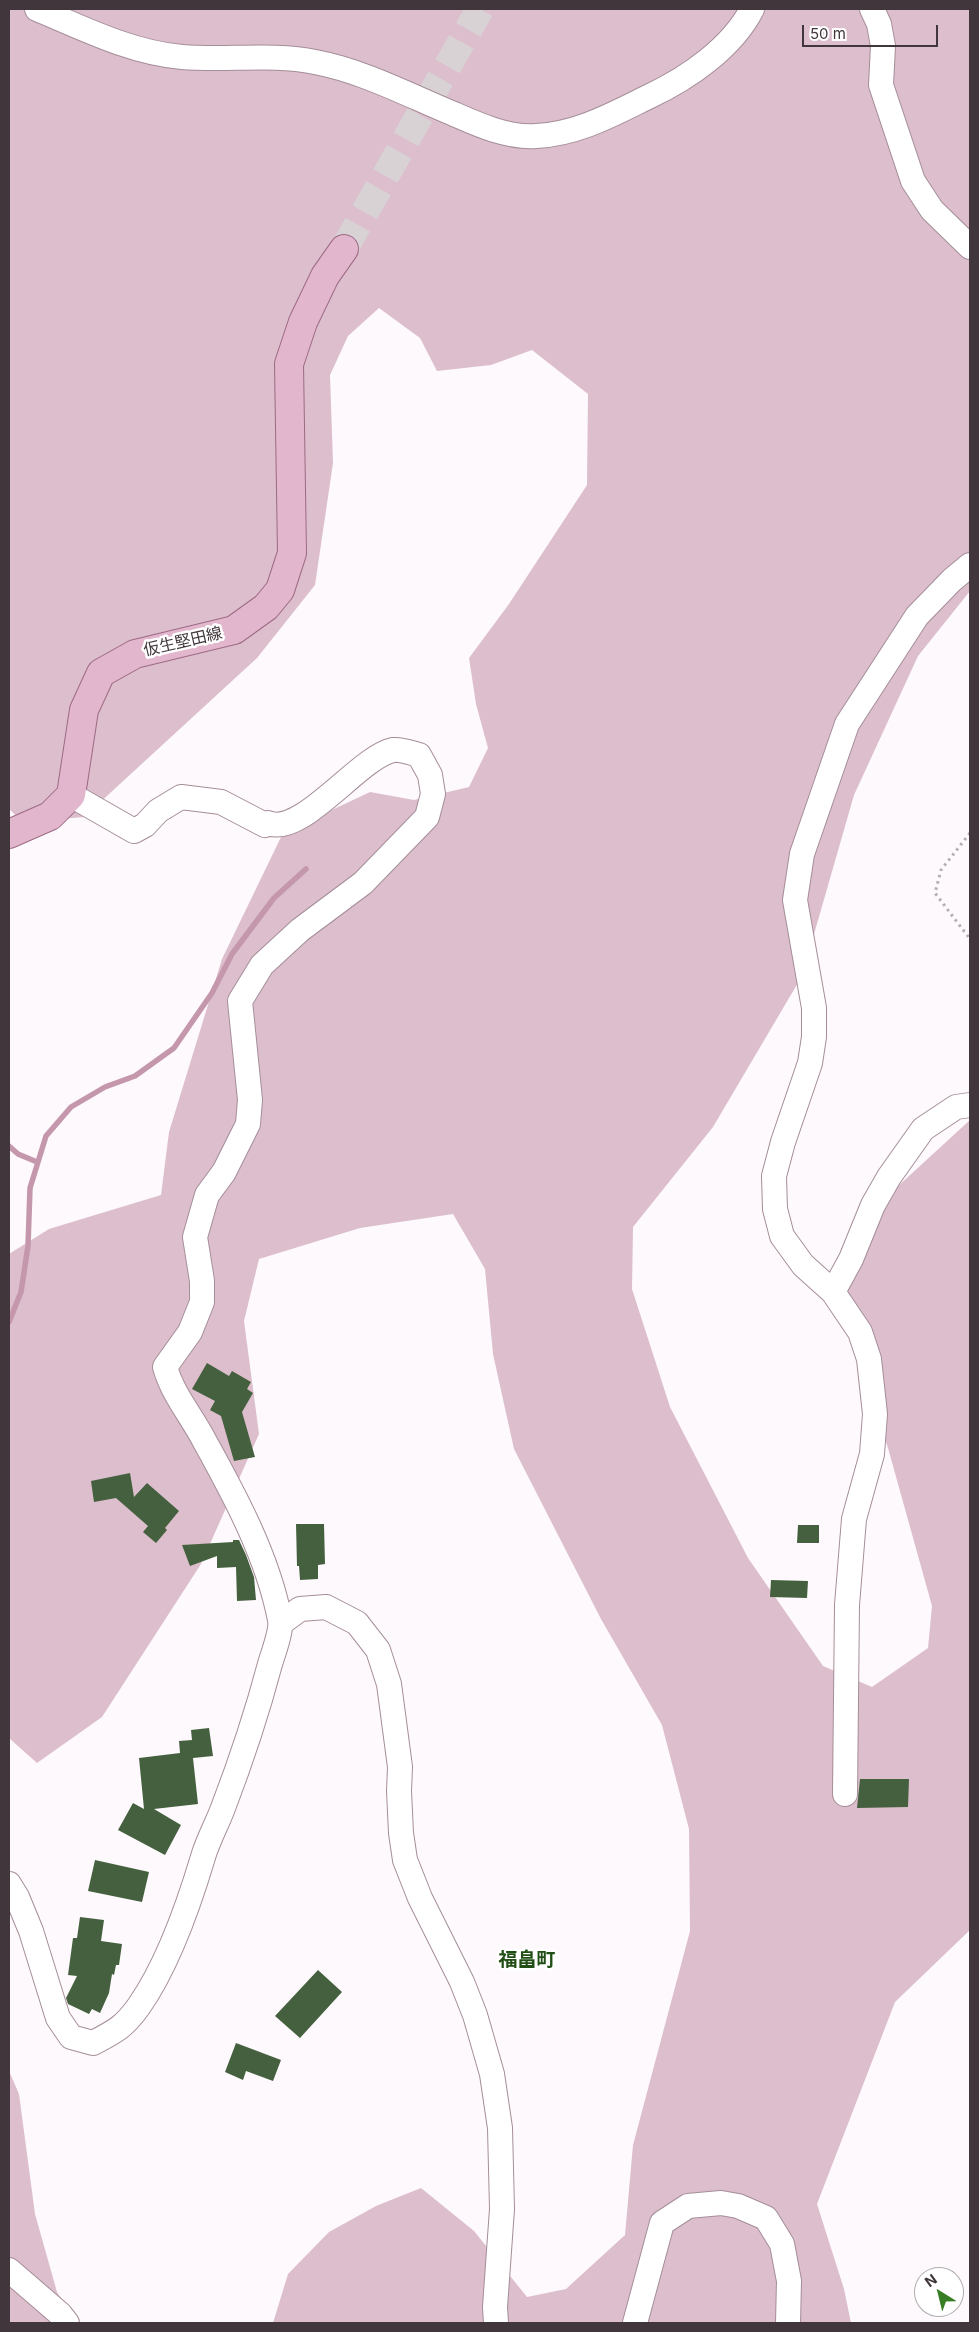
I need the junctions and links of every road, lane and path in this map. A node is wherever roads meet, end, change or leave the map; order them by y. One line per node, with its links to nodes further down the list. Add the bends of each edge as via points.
1 (38, 9): 2 (street, via 91,32 181,57 312,61 346,69 491,130 534,137 591,125 678,83 724,45 746,21)
2 (752, 9)
3 (872, 9): 4 (street, via 883,46 881,85 913,181 932,210)
4 (970, 247)
5 (344, 249): 7 (main road, 仮生堅田線, via 325,276 310,307 289,364 292,553 280,590 266,607 234,630 135,654 101,673 84,710)
6 (970, 565): 12 (street, via 917,616 847,724 802,854 796,900 814,1008 814,1037 810,1063 774,1176 775,1209 782,1236 803,1265)
7 (71, 795): 9 (main road, via 50,816); 13 (street, via 134,831 181,797 221,802 265,825 274,825 295,820 387,752 394,750 420,755 430,775 433,794 427,817 363,883 300,930 262,965 240,1001 250,1100 248,1124 224,1172 207,1195 195,1237 202,1302 190,1332 165,1367 176,1395 204,1438 250,1531 268,1573)
8 (970, 833): 10 (path, via 942,870 935,893)
9 (9, 834)
10 (970, 938)
11 (970, 1105): 12 (street, via 956,1107 924,1129 889,1177)
12 (833, 1292): 14 (street, via 860,1332 869,1359 875,1414 872,1454 854,1519 847,1605)
13 (281, 1623): 15 (street, via 260,1702 203,1857 200,1874 164,1960 140,2005 122,2029 93,2043 71,2037 58,2018 31,1931); 18 (street, via 300,1609 326,1607 357,1623 378,1650 389,1684 400,1767 400,1833 405,1860 465,1990 492,2074 500,2128 502,2209)
14 (845, 1794)
15 (9, 1884)
16 (9, 2270): 17 (street)
17 (67, 2323)
18 (496, 2323)
19 (635, 2323): 20 (street, via 662,2223 688,2206 721,2203 738,2206 766,2218 782,2244 789,2281)
20 (788, 2323)

